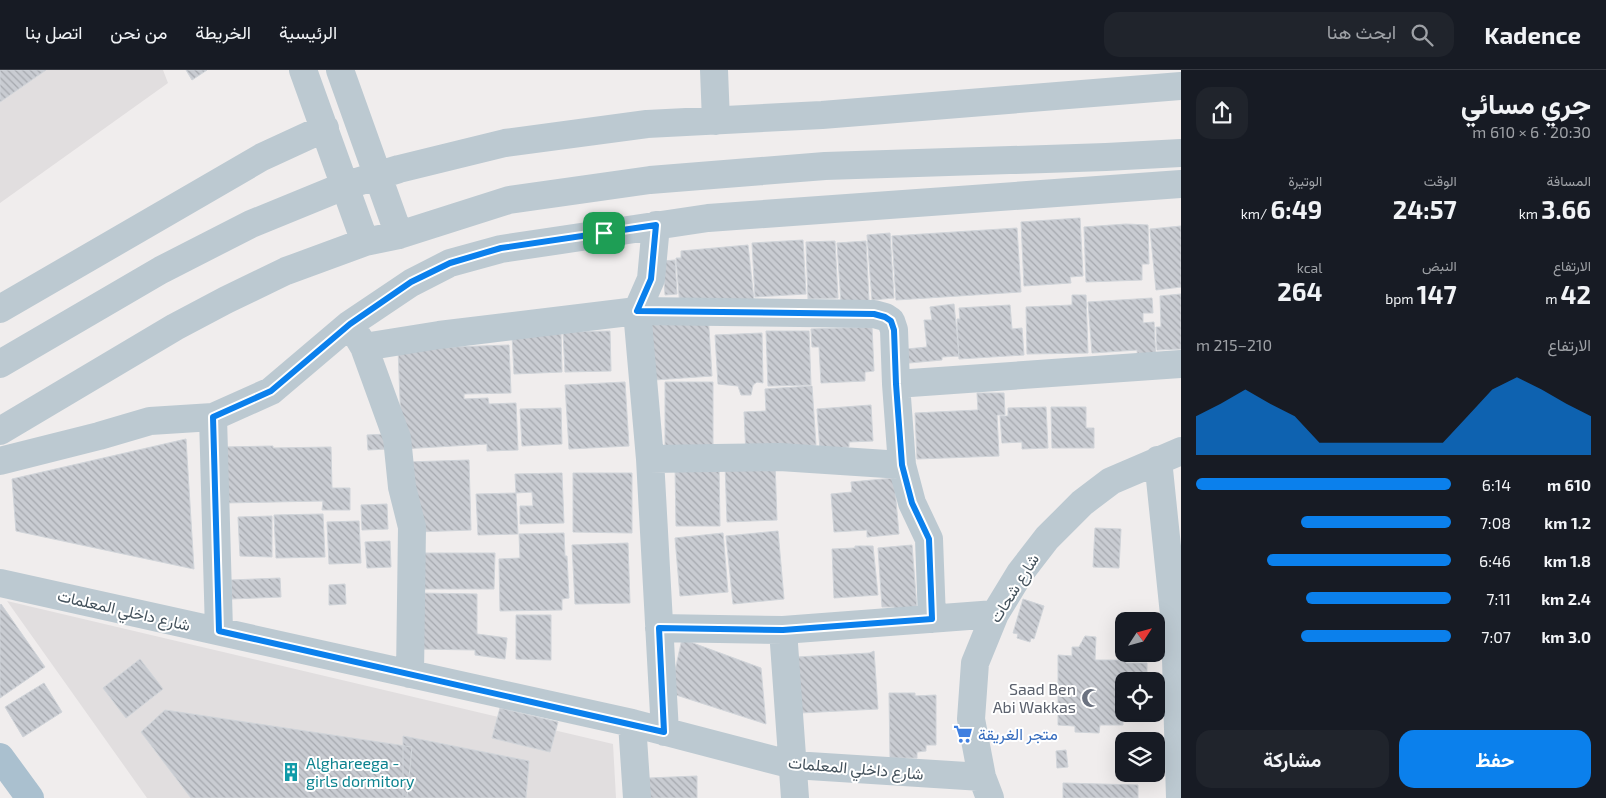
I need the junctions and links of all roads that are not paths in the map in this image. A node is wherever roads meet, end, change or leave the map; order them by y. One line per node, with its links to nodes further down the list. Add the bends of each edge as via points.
1 (303, 70): 6 (street)
2 (340, 70): 9 (street)
3 (714, 70): 5 (street)
4 (1181, 86): 5 (street)
5 (716, 121): 9 (street, via 647,124 505,144)
6 (324, 128): 11 (street); 16 (street, via 262,157)
7 (1181, 153): 8 (street)
8 (1106, 157): 12 (street); 14 (street, via 825,166 650,180 509,200)
9 (377, 176): 11 (street); 14 (street)
10 (1181, 184): 12 (street)
11 (344, 186): 15 (street); 20 (street, via 251,224 161,270)
12 (1109, 189): 13 (street, via 708,218)
13 (656, 225): 17 (street, via 651,279); 18 (street, via 501,248 450,263 411,282)
14 (399, 235): 15 (street)
15 (365, 242): 24 (street, via 286,271 226,300)
16 (0, 309)
17 (637, 311): 19 (street); 22 (street, via 874,314 885,317 891,321 894,330); 26 (street)
18 (350, 324): 19 (street); 23 (street, via 271,391)
19 (364, 347): 36 (street, via 397,438 402,487 412,527)
20 (0, 364)
21 (1181, 364): 22 (street)
22 (896, 384): 28 (street)
23 (213, 417): 27 (street, via 150,421); 35 (street)
24 (0, 430)
25 (1170, 456): 30 (street, شارع شحات, via 1111,481 1082,503 1047,538 1020,573); 32 (street)
26 (650, 459): 28 (street, via 780,457); 33 (street)
27 (0, 461)
28 (902, 465): 31 (street, via 912,503 929,539)
29 (0, 583): 35 (street, شارع داخلي المعلمات)
30 (995, 614): 31 (street); 41 (street, شارع شحات, via 975,663 971,719)
31 (932, 619): 34 (street)
32 (1178, 623): 45 (street)
33 (659, 628): 34 (street); 38 (street)
34 (783, 630): 40 (street)
35 (219, 631): 36 (street, شارع داخلي المعلمات)
36 (410, 674): 37 (street, شارع داخلي المعلمات)
37 (632, 723): 38 (street, شارع داخلي المعلمات); 43 (street)
38 (664, 732): 40 (street, شارع داخلي المعلمات)
39 (0, 757): 42 (main road)
40 (793, 765): 41 (street, شارع داخلي المعلمات); 44 (street)
41 (986, 787)
42 (30, 798)
43 (637, 798)
44 (795, 798)
45 (1180, 798)

